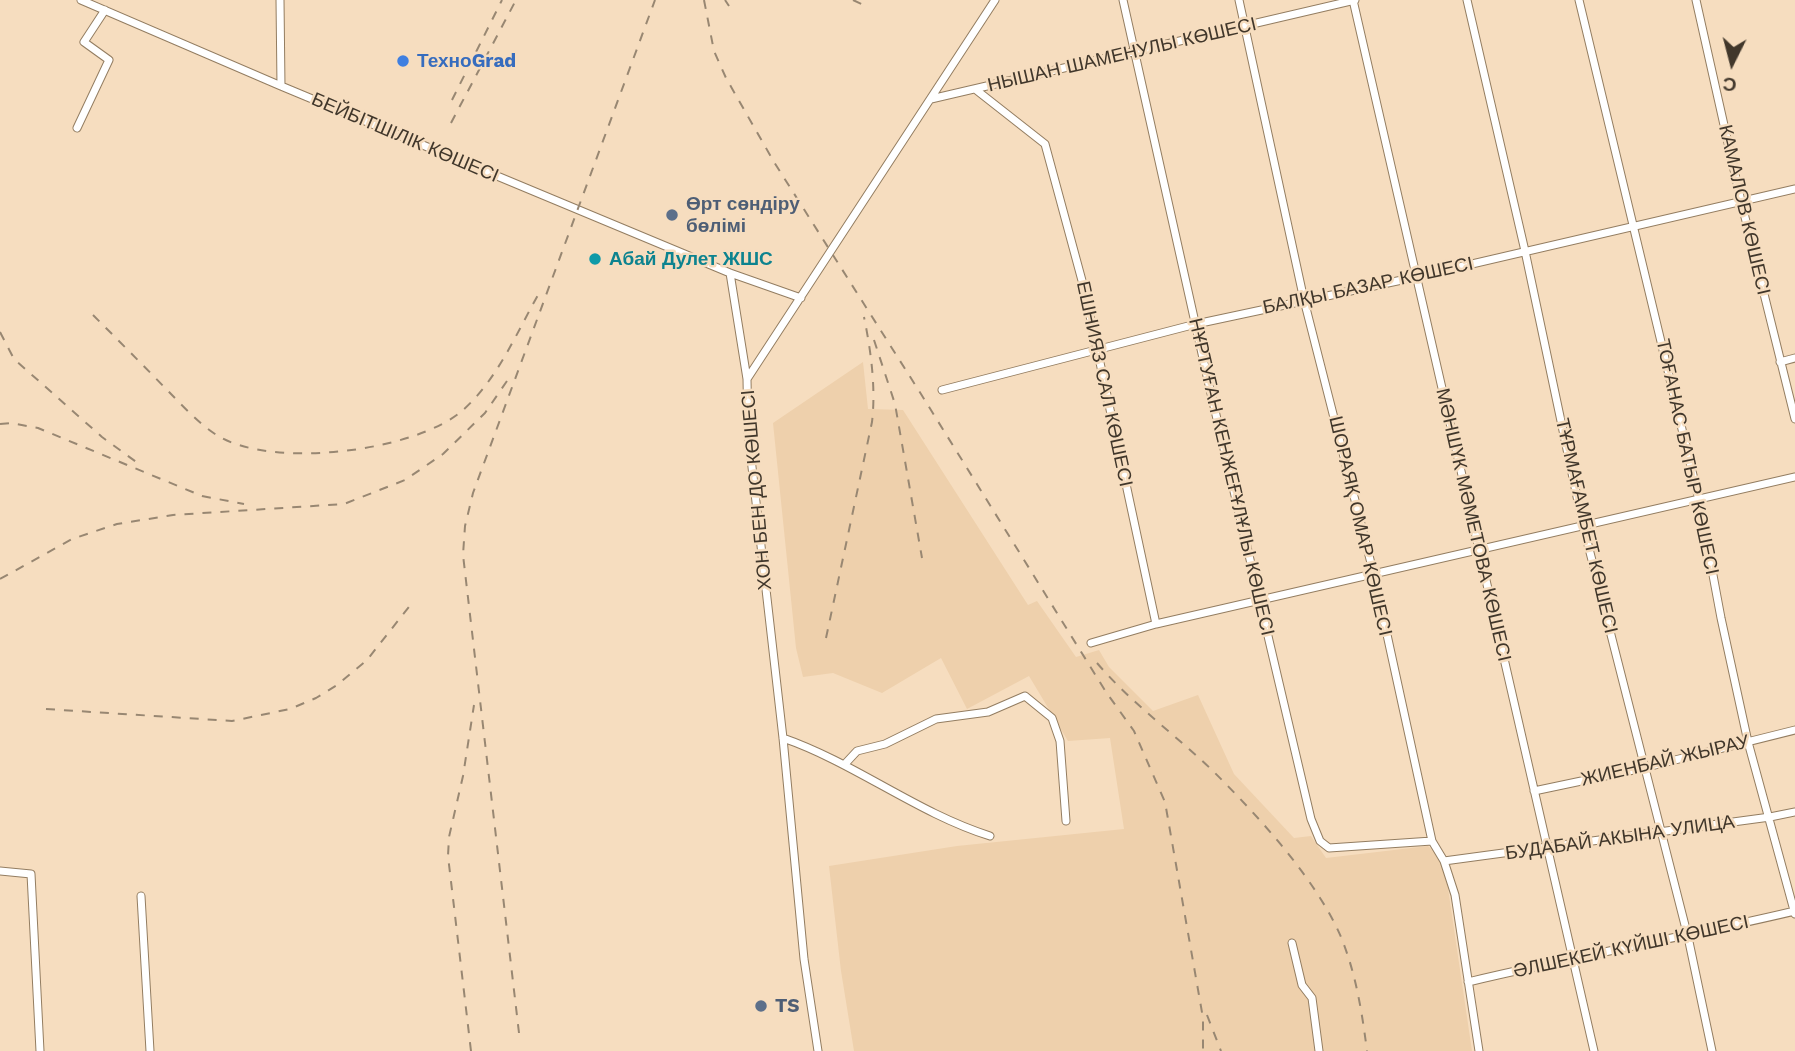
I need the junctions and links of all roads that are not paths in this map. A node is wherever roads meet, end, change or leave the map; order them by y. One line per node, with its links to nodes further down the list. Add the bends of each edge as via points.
1 (81, 0): 10 (street, БЕЙБІТШІЛІК КӨШЕСІ)
2 (280, 0): 13 (street)
3 (995, 0): 15 (street, ХОН БЕН ДО КӨШЕСІ)
4 (1123, 0): 12 (street, НҰРТУҒАН КЕНЖЕҒҰЛҰЛЫ КӨШЕСІ)
5 (1239, 0): 11 (street, ШОРАЯҚ ОМАР КӨШЕСІ)
6 (1353, 0): 11 (street, НЫШАН ШАМЕНУЛЫ КӨШЕСІ); 22 (street, МӘНШҮК МӘМЕТОВА КӨШЕСІ)
7 (1467, 0): 20 (street, ТҰРМАҒАМБЕТ КӨШЕСІ)
8 (1579, 0): 19 (street, ТОҒАНАС БАТЫР КӨШЕСІ)
9 (1696, 0): 18 (street, КАМАЛОВ КӨШЕСІ)
10 (104, 10): 13 (street, БЕЙБІТШІЛІК КӨШЕСІ); 16 (street, via 84,42 109,60)
11 (1244, 26): 12 (street, НЫШАН ШАМЕНУЛЫ КӨШЕСІ); 24 (street, ШОРАЯҚ ОМАР КӨШЕСІ)
12 (1134, 51): 14 (street, НЫШАН ШАМЕНУЛЫ КӨШЕСІ); 25 (street, НҰРТУҒАН КЕНЖЕҒҰЛҰЛЫ КӨШЕСІ)
13 (281, 86): 21 (street, БЕЙБІТШІЛІК КӨШЕСІ)
14 (975, 89): 15 (street, НЫШАН ШАМЕНУЛЫ КӨШЕСІ); 26 (street, ЕШНИЯЗ САЛ КӨШЕСІ, via 1045,144)
15 (930, 99): 23 (street, ХОН БЕН ДО КӨШЕСІ)
16 (77, 128)
17 (1795, 189): 18 (street, БАЛҚЫ БАЗАР КӨШЕСІ)
18 (1741, 201): 19 (street, БАЛҚЫ БАЗАР КӨШЕСІ); 28 (street, КАМАЛОВ КӨШЕСІ)
19 (1634, 226): 20 (street, БАЛҚЫ БАЗАР КӨШЕСІ); 33 (street, ТОҒАНАС БАТЫР КӨШЕСІ)
20 (1525, 251): 22 (street, БАЛҚЫ БАЗАР КӨШЕСІ); 34 (street, ТҰРМАҒАМБЕТ КӨШЕСІ)
21 (730, 273): 23 (street, БЕЙБІТШІЛІК КӨШЕСІ); 29 (street)
22 (1416, 277): 24 (street, БАЛҚЫ БАЗАР КӨШЕСІ); 35 (street, МӘНШҮК МӘМЕТОВА КӨШЕСІ)
23 (801, 298): 29 (street, ХОН БЕН ДО КӨШЕСІ)
24 (1304, 300): 25 (street, БАЛҚЫ БАЗАР КӨШЕСІ); 36 (street, ШОРАЯҚ ОМАР КӨШЕСІ)
25 (1196, 324): 26 (street, БАЛҚЫ БАЗАР КӨШЕСІ); 37 (street, НҰРТУҒАН КЕНЖЕҒҰЛҰЛЫ КӨШЕСІ)
26 (1097, 350): 30 (street, БАЛҚЫ БАЗАР КӨШЕСІ); 38 (street, ЕШНИЯЗ САЛ КӨШЕСІ)
27 (1795, 358): 28 (street)
28 (1780, 362): 31 (street, КАМАЛОВ КӨШЕСІ)
29 (747, 379): 41 (street, ХОН БЕН ДО КӨШЕСІ, via 748,432)
30 (942, 390)
31 (1795, 419)
32 (1795, 477): 33 (street)
33 (1699, 500): 34 (street); 42 (street, ТОҒАНАС БАТЫР КӨШЕСІ)
34 (1583, 525): 35 (street); 44 (street, ТҰРМАҒАМБЕТ КӨШЕСІ)
35 (1479, 549): 36 (street); 45 (street, МӘНШҮК МӘМЕТОВА КӨШЕСІ)
36 (1374, 575): 37 (street); 51 (street, ШОРАЯҚ ОМАР КӨШЕСІ)
37 (1259, 600): 38 (street); 51 (street, НҰРТУҒАН КЕНЖЕҒҰЛҰЛЫ КӨШЕСІ, via 1320,841 1329,848)
38 (1156, 624): 39 (street)
39 (1091, 643)
40 (1795, 730): 42 (street, ЖИЕНБАЙ ЖЫРАУ)
41 (783, 738): 43 (street); 63 (street, ХОН БЕН ДО КӨШЕСІ, via 804,959)
42 (1748, 742): 44 (street, ЖИЕНБАЙ ЖЫРАУ); 47 (street, ТОҒАНАС БАТЫР КӨШЕСІ)
43 (844, 765): 48 (street, via 857,751 885,744 936,719 988,712 1024,696 1052,718 1060,741); 50 (street)
44 (1643, 768): 45 (street, ЖИЕНБАЙ ЖЫРАУ); 49 (street, ТҰРМАҒАМБЕТ КӨШЕСІ)
45 (1535, 791): 52 (street, МӘНШҮК МӘМЕТОВА КӨШЕСІ)
46 (1795, 812): 47 (street, БУДАБАЙ АКЫНА УЛИЦА)
47 (1770, 817): 49 (street, БУДАБАЙ АКЫНА УЛИЦА); 56 (street, ТОҒАНАС БАТЫР КӨШЕСІ)
48 (1066, 821)
49 (1662, 831): 52 (street, БУДАБАЙ АКЫНА УЛИЦА); 57 (street, ТҰРМАҒАМБЕТ КӨШЕСІ)
50 (989, 836)
51 (1432, 841): 53 (street, ШОРАЯҚ ОМАР КӨШЕСІ)
52 (1546, 848): 53 (street, БУДАБАЙ АКЫНА УЛИЦА); 59 (street, МӘНШҮК МӘМЕТОВА КӨШЕСІ)
53 (1444, 861): 60 (street, ШОРАЯҚ ОМАР КӨШЕСІ, via 1455,895)
54 (0, 870): 61 (street, via 31,874)
55 (141, 896): 62 (street)
56 (1795, 912): 57 (street, ӘЛШЕКЕЙ КҮЙШІ КӨШЕСІ)
57 (1688, 936): 59 (street, ӘЛШЕКЕЙ КҮЙШІ КӨШЕСІ); 67 (street, ТҰРМАҒАМБЕТ КӨШЕСІ)
58 (1292, 943): 64 (street, via 1302,985 1312,998)
59 (1572, 957): 60 (street, ӘЛШЕКЕЙ КҮЙШІ КӨШЕСІ); 66 (street, МӘНШҮК МӘМЕТОВА КӨШЕСІ)
60 (1468, 982): 65 (street, ШОРАЯҚ ОМАР КӨШЕСІ)
61 (40, 1051)
62 (150, 1051)
63 (818, 1051)
64 (1320, 1051)
65 (1479, 1051)
66 (1594, 1051)
67 (1712, 1051)

